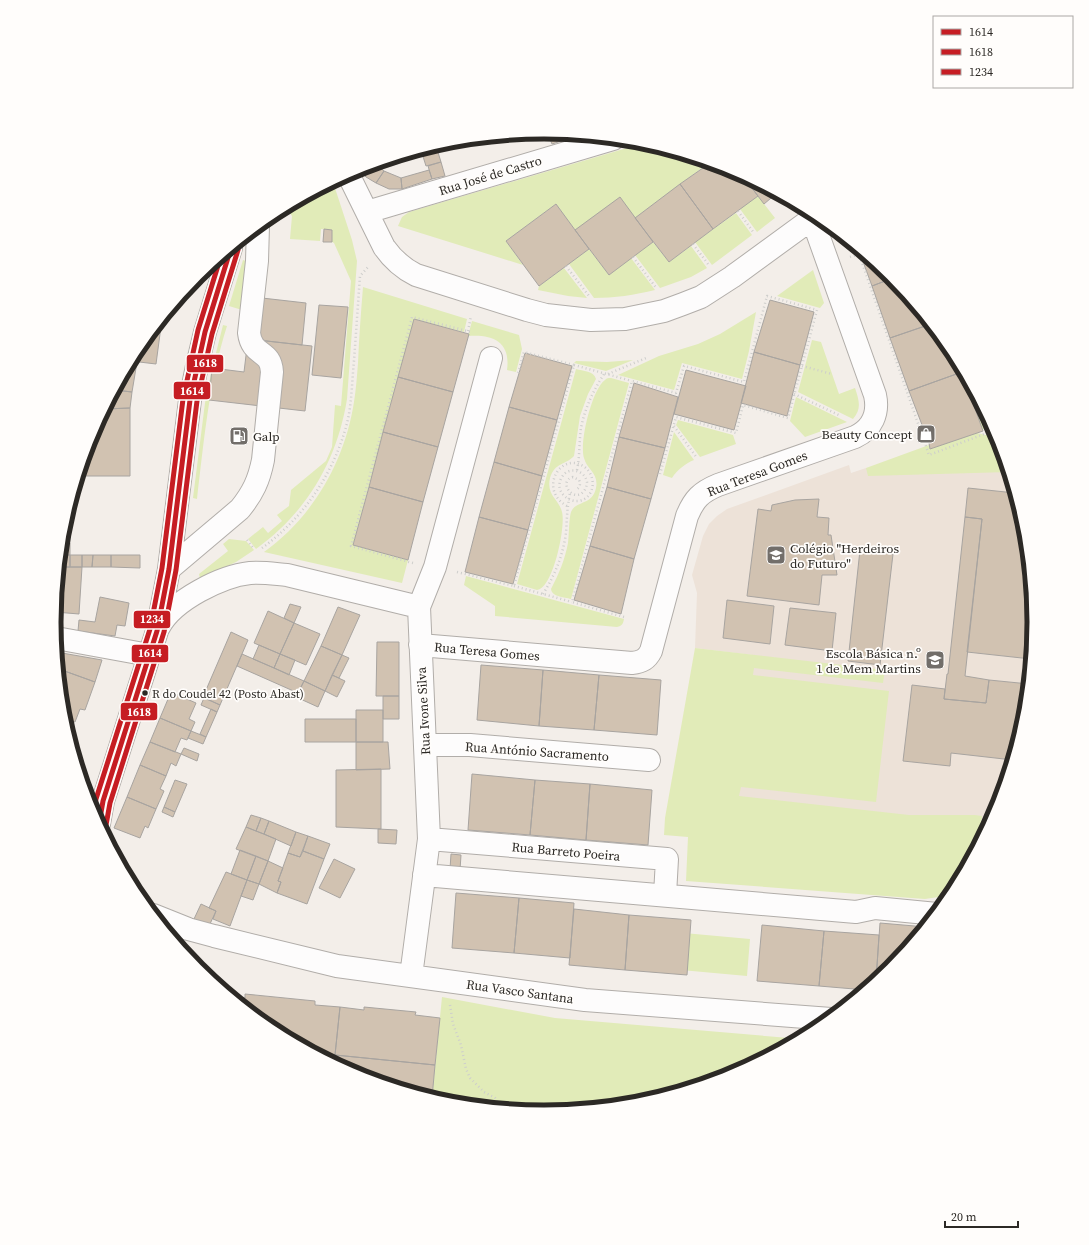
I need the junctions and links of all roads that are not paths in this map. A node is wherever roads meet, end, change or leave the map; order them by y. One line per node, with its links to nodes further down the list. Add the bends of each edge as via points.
1 (602, 142): 3 (street, Rua José de Castro)
2 (351, 180): 3 (street)
3 (367, 212): 4 (street, via 390,256 416,275 527,310 591,320 625,318 664,311 701,297)
4 (811, 219)
5 (816, 222): 13 (street, Rua Teresa Gomes, via 875,395 876,411 866,430 855,437 718,485 699,496 687,516 651,651 646,659 632,663)
6 (258, 233): 9 (street, via 250,340 270,361 272,372 260,473 256,487 240,509)
7 (221, 264): 9 (street, via 190,400)
8 (491, 358): 10 (street, Rua Ivone Silva, via 434,567)
9 (169, 569): 11 (street)
10 (419, 607): 11 (street, via 287,575 250,573 214,583 185,600 168,613); 13 (street, Rua Ivone Silva)
11 (157, 631): 14 (street)
12 (62, 639): 14 (street)
13 (420, 645): 15 (street, Rua Ivone Silva)
14 (149, 655): 17 (street)
15 (425, 744): 16 (street, Rua António Sacramento, via 470,745); 18 (street, Rua Ivone Silva)
16 (650, 760)
17 (99, 810)
18 (429, 839): 19 (street, Rua Ivone Silva); 20 (street, Rua Barreto Poeira, via 667,859)
19 (424, 875): 20 (street); 25 (street, Rua Ivone Silva)
20 (664, 896): 21 (street, via 856,912 875,908)
21 (931, 913)
22 (162, 919): 24 (street, Rua Vasco Santana)
23 (175, 934): 24 (street, Rua Vasco Santana)
24 (214, 936): 25 (street, Rua Vasco Santana, via 337,966)
25 (411, 976): 26 (street, Rua Vasco Santana, via 585,1000)
26 (822, 1018)

